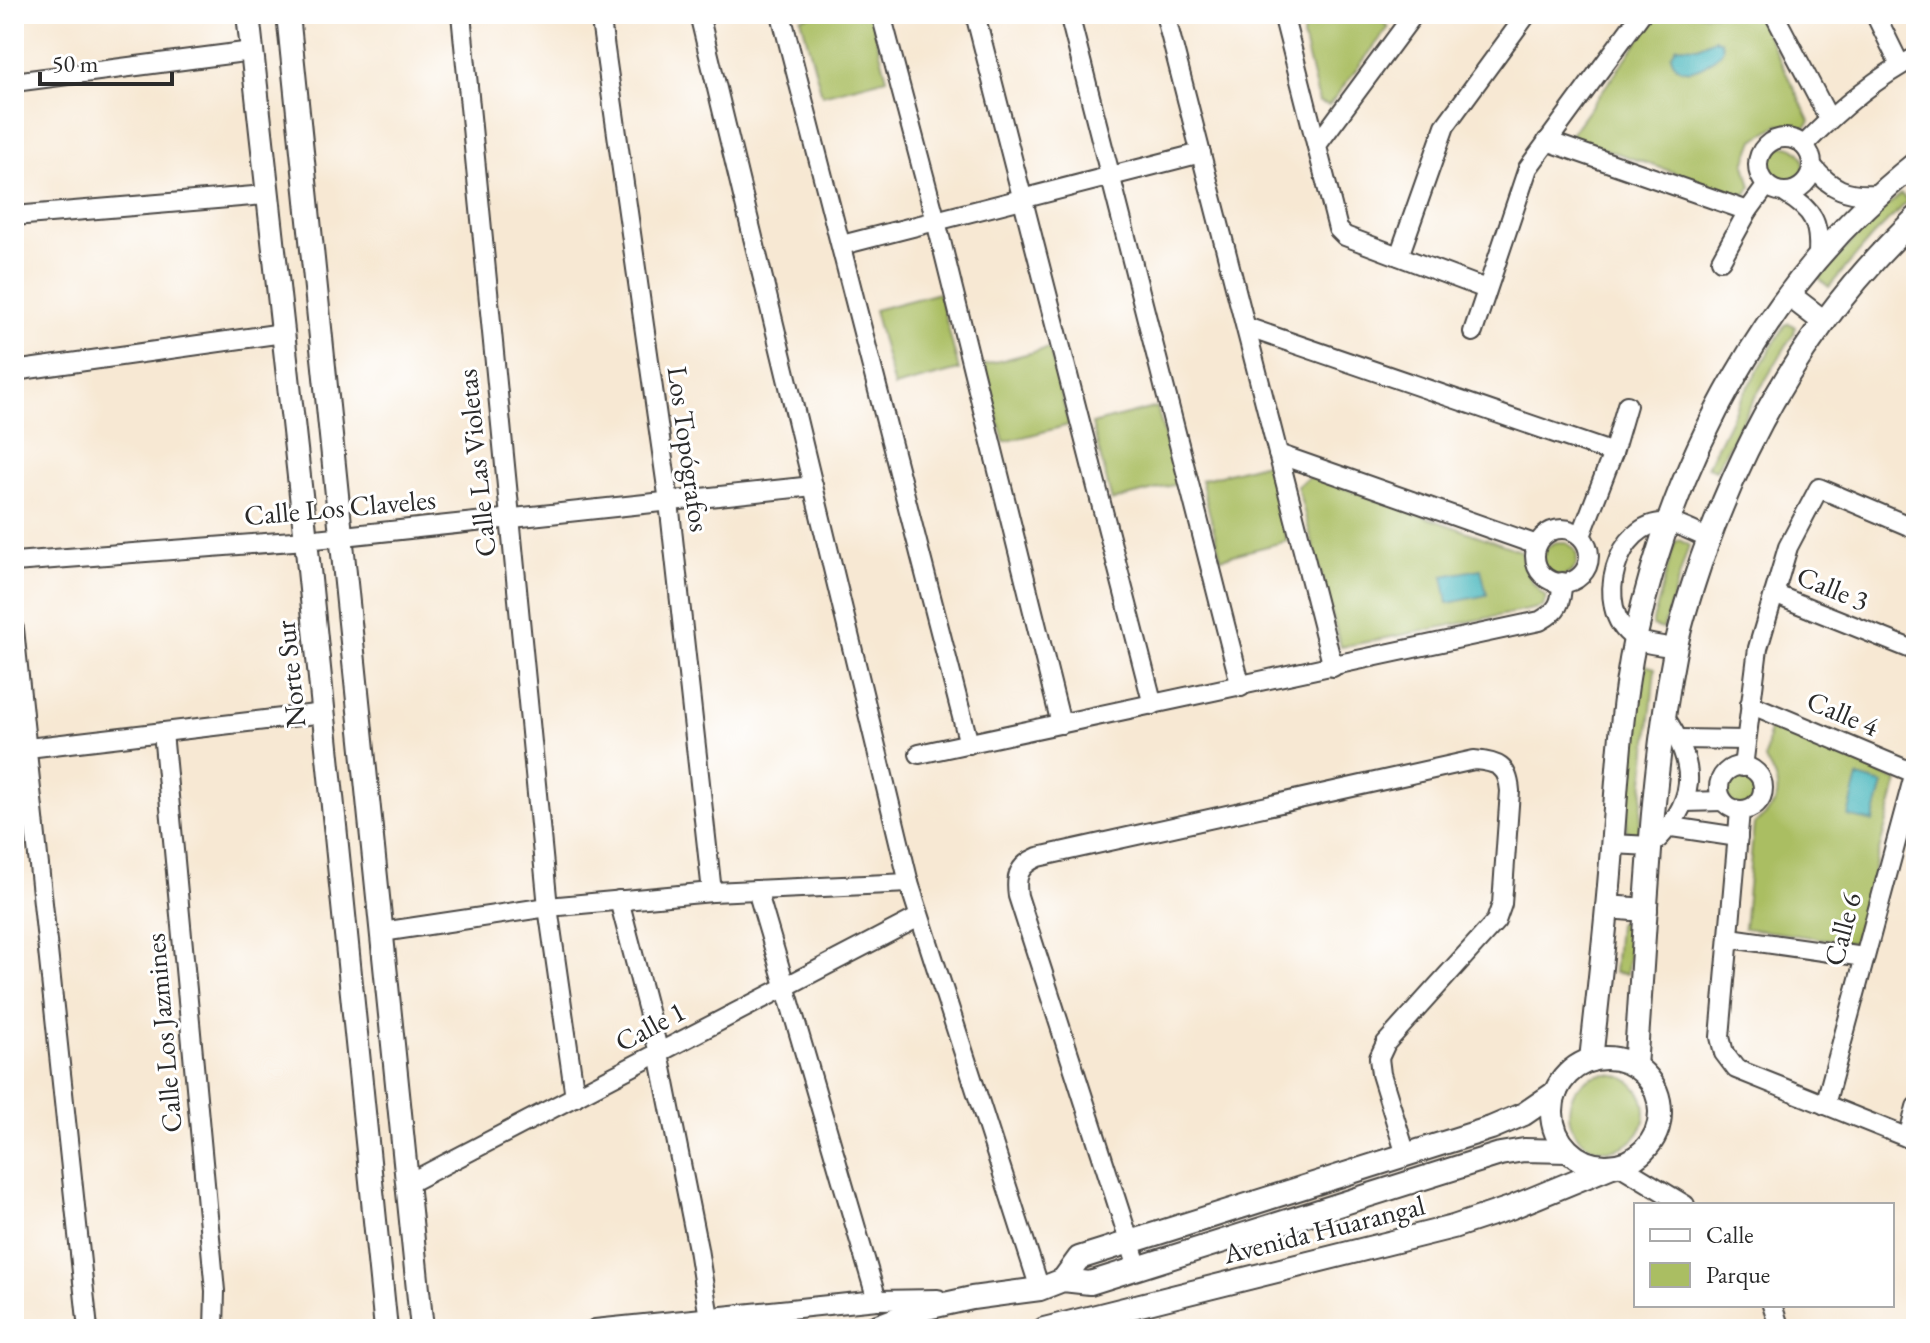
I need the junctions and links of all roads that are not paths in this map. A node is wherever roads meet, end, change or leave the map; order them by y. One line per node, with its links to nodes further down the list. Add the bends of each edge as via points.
1 (248, 14): 17 (street, Norte Sur)
2 (288, 14): 56 (street)
3 (461, 14): 53 (street, Calle Las Violetas)
4 (600, 14): 52 (street, Los Topógrafos)
5 (699, 14): 51 (street)
6 (781, 14): 37 (street)
7 (881, 14): 36 (street)
8 (975, 14): 32 (street)
9 (1069, 14): 27 (street)
10 (1165, 14): 24 (street)
11 (1414, 14): 22 (street)
12 (1527, 14): 39 (street, via 1445,126)
13 (1641, 14): 21 (street)
14 (1774, 14): 20 (street)
15 (1875, 14): 18 (street)
16 (1289, 19): 22 (street)
17 (252, 51): 19 (street); 31 (street, Norte Sur)
18 (1908, 61): 20 (street)
19 (14, 82)
20 (1829, 119): 23 (street)
21 (1547, 141): 33 (street); 41 (street, via 1528,168)
22 (1317, 145): 39 (street, via 1338,229)
23 (1804, 145): 26 (street); 28 (street, via 1780,137 1764,146 1757,161)
24 (1201, 153): 27 (street); 44 (street)
25 (1916, 163): 30 (street)
26 (1813, 167): 29 (street, via 1804,184); 30 (street, via 1840,191)
27 (1110, 176): 32 (street); 71 (street)
28 (1767, 185): 29 (street); 33 (street)
29 (1786, 194): 38 (street, via 1814,218)
30 (1876, 194): 38 (street)
31 (266, 195): 34 (street); 46 (street, Norte Sur)
32 (1023, 198): 36 (street); 73 (street)
33 (1748, 211): 40 (street)
34 (14, 216)
35 (1916, 218): 43 (street)
36 (936, 221): 37 (street); 76 (street)
37 (842, 245): 80 (street)
38 (1818, 255): 42 (street)
39 (1399, 256): 41 (street)
40 (1721, 260)
41 (1486, 289): 45 (street)
42 (1789, 295): 43 (street); 54 (street, via 1714,418)
43 (1824, 322): 57 (street, via 1763,415)
44 (1246, 327): 49 (street); 50 (street)
45 (1473, 332)
46 (283, 333): 47 (street); 58 (street, Norte Sur)
47 (14, 371)
48 (1627, 405): 49 (street)
49 (1613, 453): 59 (street)
50 (1278, 454): 60 (street); 70 (street)
51 (813, 486): 52 (street, Calle Los Claveles); 93 (street)
52 (669, 502): 53 (street, Calle Los Claveles); 95 (street, Los Topógrafos)
53 (510, 518): 56 (street, Calle Los Claveles); 97 (street, Calle Las Violetas)
54 (1668, 523): 57 (street); 61 (street, via 1646,528); 67 (street)
55 (1916, 529): 65 (street, via 1819,488 1788,547)
56 (343, 536): 58 (street, Calle Los Claveles); 101 (street)
57 (1709, 539): 68 (street)
58 (306, 540): 62 (street, Calle Los Claveles); 74 (street, Norte Sur)
59 (1584, 543): 60 (street, via 1569,530 1556,529); 61 (street); 63 (street, via 1587,565)
60 (1537, 545): 63 (street, via 1540,570 1554,581)
61 (1620, 556): 64 (street)
62 (14, 562)
63 (1570, 580): 64 (street); 70 (street, via 1557,610 1540,621)
64 (1611, 587): 67 (street, via 1620,626)
65 (1774, 594): 69 (street, Calle 3); 72 (street, via 1758,648)
66 (14, 629): 81 (street)
67 (1635, 640): 68 (street); 91 (street)
68 (1675, 648): 75 (street)
69 (1916, 651)
70 (1333, 667): 71 (street)
71 (1241, 687): 73 (street)
72 (1750, 704): 79 (street); 85 (street, Calle 4)
73 (1153, 705): 76 (street)
74 (324, 713): 77 (street); 128 (street, Norte Sur)
75 (1664, 716): 78 (street); 92 (street)
76 (1061, 724): 80 (street)
77 (163, 732): 81 (street); 127 (street, Calle Los Jazmines, via 215,1291)
78 (1680, 739): 79 (street); 84 (street)
79 (1746, 740): 83 (street)
80 (969, 744): 82 (street)
81 (28, 748): 126 (street)
82 (919, 754)
83 (1735, 769): 84 (street); 86 (street, via 1719,785); 88 (street, via 1750,768 1760,777 1763,790 1758,802)
84 (1689, 770): 87 (street)
85 (1915, 771): 103 (street, Calle 6)
86 (1723, 801): 87 (street); 88 (street)
87 (1685, 802): 89 (street)
88 (1740, 811): 90 (street)
89 (1672, 827): 90 (street); 92 (street)
90 (1738, 837): 102 (street)
91 (1612, 844): 92 (street); 98 (street)
92 (1651, 846): 99 (street)
93 (909, 883): 94 (street); 100 (street)
94 (757, 890): 95 (street); 104 (street)
95 (712, 892): 96 (street)
96 (619, 900): 97 (street); 105 (street)
97 (548, 907): 101 (street); 109 (street, Calle Las Violetas)
98 (1607, 907): 99 (street); 106 (street)
99 (1646, 910): 107 (street)
100 (919, 917): 104 (street, Calle 1); 121 (street)
101 (382, 932): 116 (street)
102 (1730, 938): 103 (street); 110 (street, via 1720,1037 1724,1053 1736,1069)
103 (1864, 957): 110 (street, Calle 6)
104 (786, 986): 105 (street, Calle 1); 123 (street)
105 (659, 1053): 109 (street, Calle 1); 125 (street)
106 (1591, 1060): 107 (street, via 1621,1060); 108 (street, via 1576,1067)
107 (1635, 1066): 115 (street, via 1654,1087 1661,1114 1644,1152)
108 (1556, 1092): 113 (street, via 1553,1124); 114 (street, Avenida Huarangal, via 1491,1128)
109 (575, 1097): 116 (street, Calle 1)
110 (1825, 1105): 112 (street)
111 (1916, 1107): 112 (street)
112 (1912, 1140)
113 (1568, 1151): 115 (street, via 1596,1166); 119 (street, Avenida Huarangal, via 1500,1154)
114 (1406, 1155): 118 (street, Avenida Huarangal); 118 (street, via 1379,1058 1386,1043 1496,921 1502,904 1510,791 1503,768 1490,762 1474,760 1038,857 1019,871 1018,896)
115 (1616, 1166): 117 (street); 132 (street, Avenida Huarangal, via 1453,1227)
116 (407, 1184): 129 (street)
117 (1681, 1203)
118 (1132, 1242): 119 (street); 120 (street, Avenida Huarangal, via 1079,1258)
119 (1138, 1268): 120 (street, Avenida Huarangal, via 1090,1283)
120 (1063, 1280): 121 (street, Avenida Huarangal)
121 (1040, 1289): 122 (street, Avenida Huarangal)
122 (972, 1298): 123 (street); 131 (street, Avenida Huarangal, via 922,1309)
123 (877, 1300): 125 (street)
124 (1773, 1307): 133 (street)
125 (709, 1318): 130 (street)
126 (88, 1329)
127 (214, 1329)
128 (386, 1329)
129 (422, 1329)
130 (595, 1329)
131 (870, 1329)
132 (1044, 1329)
133 (1780, 1329)

